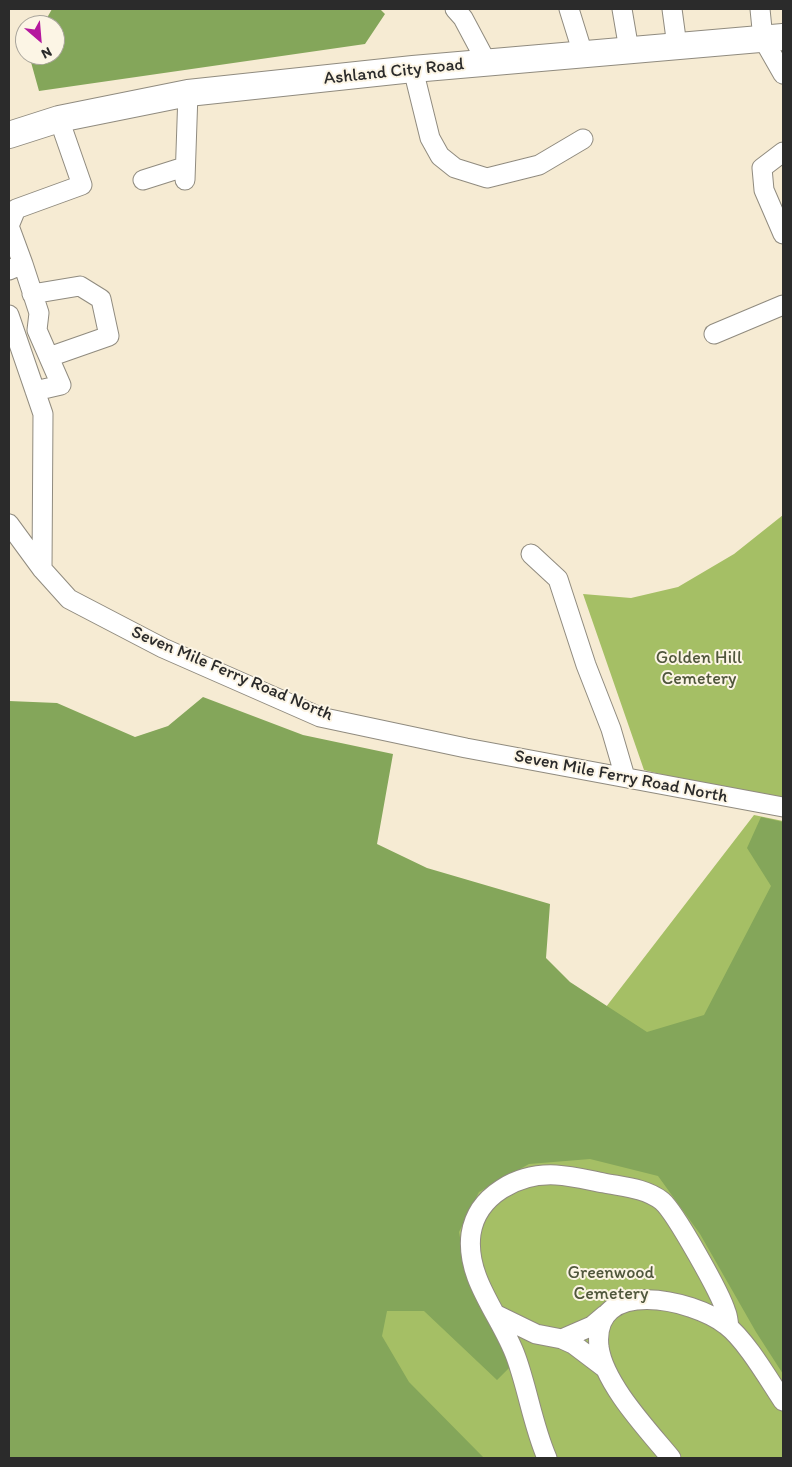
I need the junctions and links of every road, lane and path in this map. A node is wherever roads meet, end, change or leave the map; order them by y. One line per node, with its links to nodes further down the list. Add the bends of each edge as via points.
1 (455, 9): 10 (street)
2 (569, 9): 9 (street)
3 (622, 9): 8 (street)
4 (672, 9): 7 (street)
5 (760, 9): 6 (street)
6 (773, 38): 7 (highway, Ashland City Road); 12 (street)
7 (677, 46): 8 (highway, Ashland City Road)
8 (629, 50): 9 (highway, Ashland City Road)
9 (583, 54): 10 (highway, Ashland City Road)
10 (487, 62): 11 (highway, Ashland City Road)
11 (413, 69): 13 (highway, Ashland City Road); 16 (street, via 430,138 440,156 456,168 487,178 539,165)
12 (783, 74)
13 (188, 93): 14 (highway, Ashland City Road); 18 (street, via 185,173)
14 (59, 119): 15 (highway, Ashland City Road); 20 (street, via 82,185 16,209 9,226)
15 (9, 135)
16 (583, 139)
17 (783, 152): 19 (street, via 762,168 764,190)
18 (143, 180)
19 (783, 234)
20 (16, 267): 21 (street)
21 (32, 294): 25 (street, via 39,313 37,330); 25 (street, via 80,286 101,299 109,336)
22 (783, 304): 24 (street)
23 (9, 315): 26 (street)
24 (714, 334)
25 (48, 357): 26 (street, via 61,385)
26 (36, 391): 29 (street, via 43,414)
27 (9, 524): 29 (street, Seven Mile Ferry Road North)
28 (531, 554): 30 (street, via 558,579)
29 (42, 569): 30 (street, Seven Mile Ferry Road North, via 69,599 163,648 320,717)
30 (625, 777): 31 (street, Seven Mile Ferry Road North)
31 (783, 807)
32 (497, 1315): 34 (street, via 480,1284 471,1255 476,1215 489,1198 517,1180 555,1175 644,1191 662,1201 677,1220 717,1291); 35 (street, via 536,1334); 36 (street)
33 (606, 1315): 34 (street, via 634,1299 649,1299 702,1312); 35 (street, via 592,1326); 37 (street, via 599,1334)
34 (729, 1327): 38 (street)
35 (555, 1337): 36 (street, via 537,1339 528,1345 520,1356); 37 (street, via 589,1354)
36 (519, 1364): 39 (street)
37 (608, 1370): 40 (street, via 633,1412)
38 (783, 1401)
39 (547, 1458)
40 (671, 1458)

